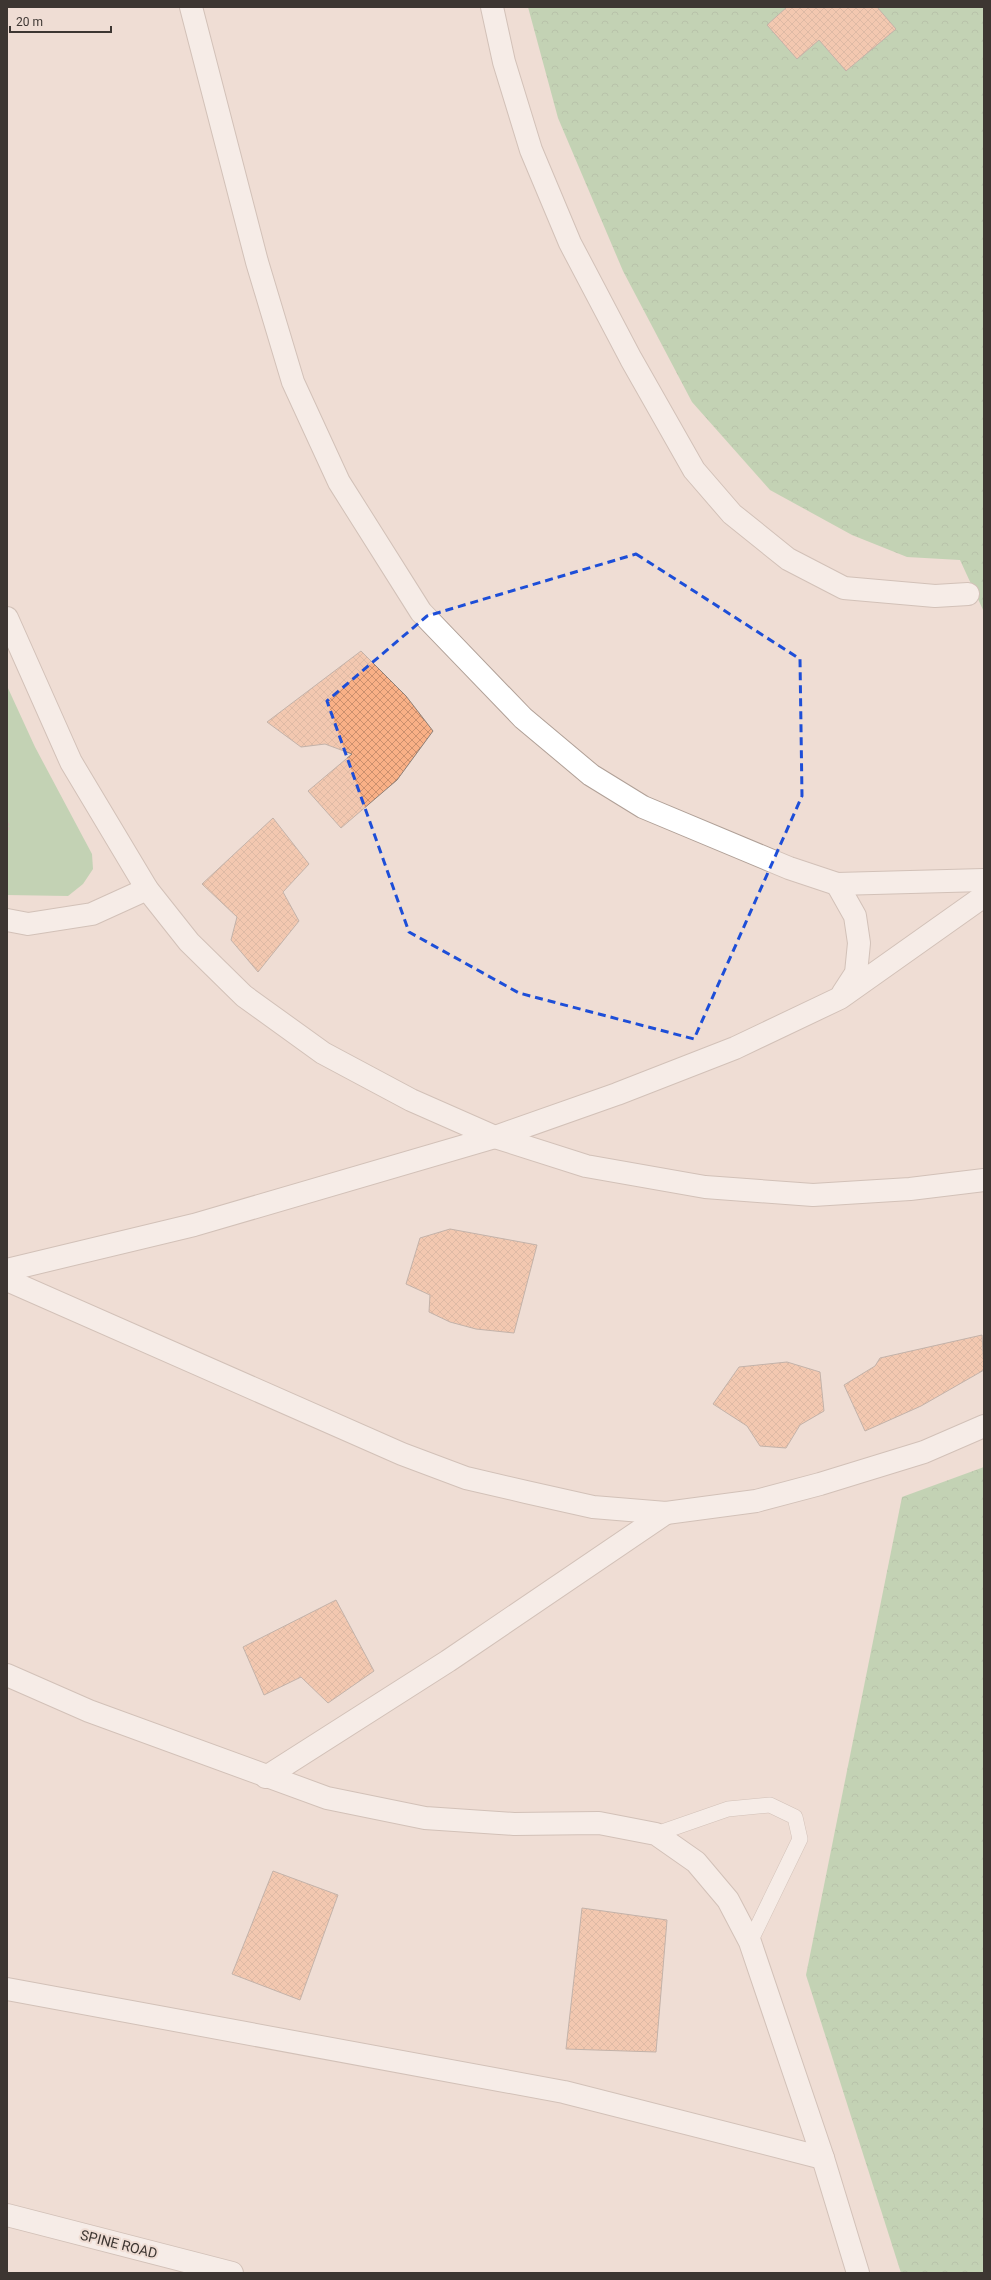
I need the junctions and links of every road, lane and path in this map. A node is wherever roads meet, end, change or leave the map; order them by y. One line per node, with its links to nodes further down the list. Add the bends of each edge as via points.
1 (191, 7): 8 (street, via 257,262 293,382 339,482 422,612 523,718 591,775 643,807 789,868)
2 (492, 7): 3 (street, via 504,62 531,150 570,242 631,359 694,470 732,514 788,559 844,588 935,596)
3 (968, 594)
4 (7, 618): 9 (street, via 70,762)
5 (7, 823): 6 (path)
6 (7, 832)
7 (984, 880): 8 (street)
8 (837, 884): 12 (street, via 855,916 859,943 856,973)
9 (147, 889): 11 (street, via 92,914 28,924); 13 (street, via 189,942 244,996 323,1053 411,1100)
10 (984, 896): 12 (street)
11 (7, 920)
12 (840, 998): 13 (street, via 736,1048)
13 (495, 1137): 14 (street, via 586,1166 705,1187 813,1195 910,1189); 15 (street, via 194,1225)
14 (984, 1180)
15 (7, 1270)
16 (7, 1280): 18 (street, via 402,1454 466,1478 593,1507)
17 (984, 1426): 18 (street, via 924,1452 820,1484 756,1501)
18 (666, 1513): 20 (street, via 448,1661)
19 (7, 1675): 20 (street, via 89,1711)
20 (266, 1777): 21 (street, via 327,1798 425,1818 514,1824 599,1823)
21 (656, 1834): 22 (street, via 700,1868 728,1900); 22 (lane, via 728,1809 770,1805 795,1817 800,1839)
22 (750, 1942): 24 (street)
23 (7, 1989): 24 (street, via 564,2092)
24 (823, 2158): 27 (street)
25 (7, 2215): 26 (street, SPINE ROAD)
26 (232, 2273)
27 (858, 2273)

